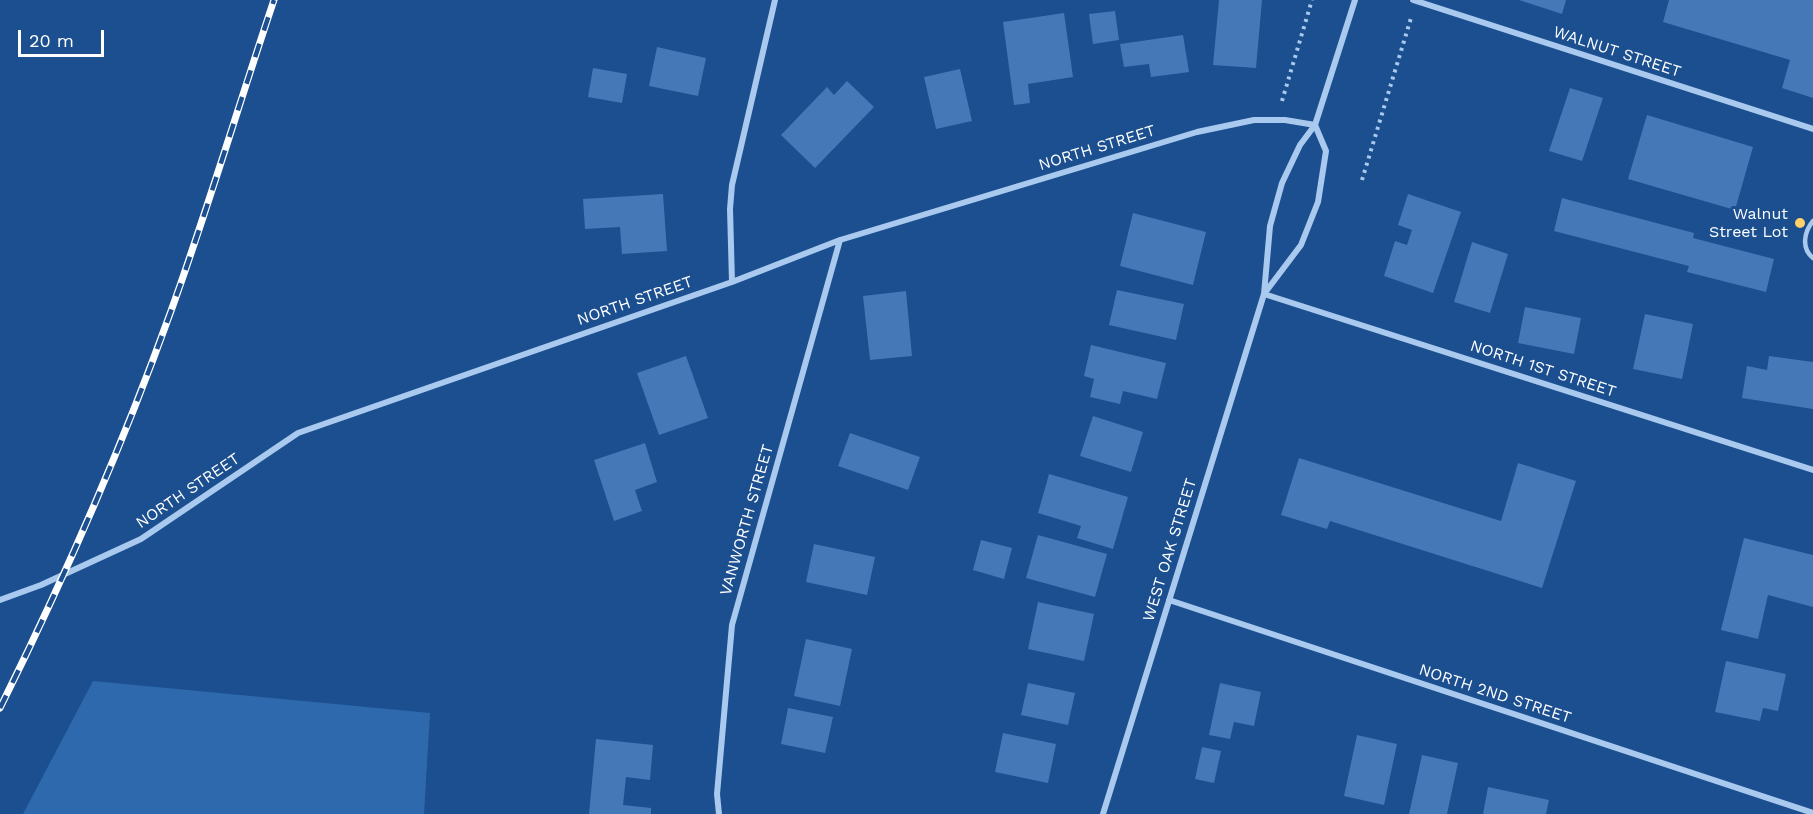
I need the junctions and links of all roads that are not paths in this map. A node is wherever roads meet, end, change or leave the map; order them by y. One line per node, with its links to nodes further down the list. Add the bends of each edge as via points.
1 (775, 0): 9 (street, via 732,185)
2 (1355, 0): 4 (street, WEST OAK STREET)
3 (1415, 1): 5 (street, WALNUT STREET)
4 (1315, 125): 7 (street, NORTH STREET, via 1254,120 1197,132); 10 (street, WEST OAK STREET, via 1300,145 1282,183 1270,226); 10 (street, WEST OAK STREET, via 1326,151 1318,202 1301,245)
5 (1813, 129)
6 (1813, 221): 8 (lane, via 1805,234 1805,244)
7 (840, 240): 9 (street, NORTH STREET); 15 (street, VANWORTH STREET, via 732,625 717,794)
8 (1813, 258)
9 (732, 282): 12 (street, NORTH STREET, via 298,433 141,539)
10 (1264, 294): 11 (street, NORTH 1ST STREET); 13 (street, WEST OAK STREET)
11 (1813, 470)
12 (0, 600)
13 (1169, 600): 14 (street, NORTH 2ND STREET); 16 (street, WEST OAK STREET)
14 (1813, 813)
15 (719, 814)
16 (1103, 814)

